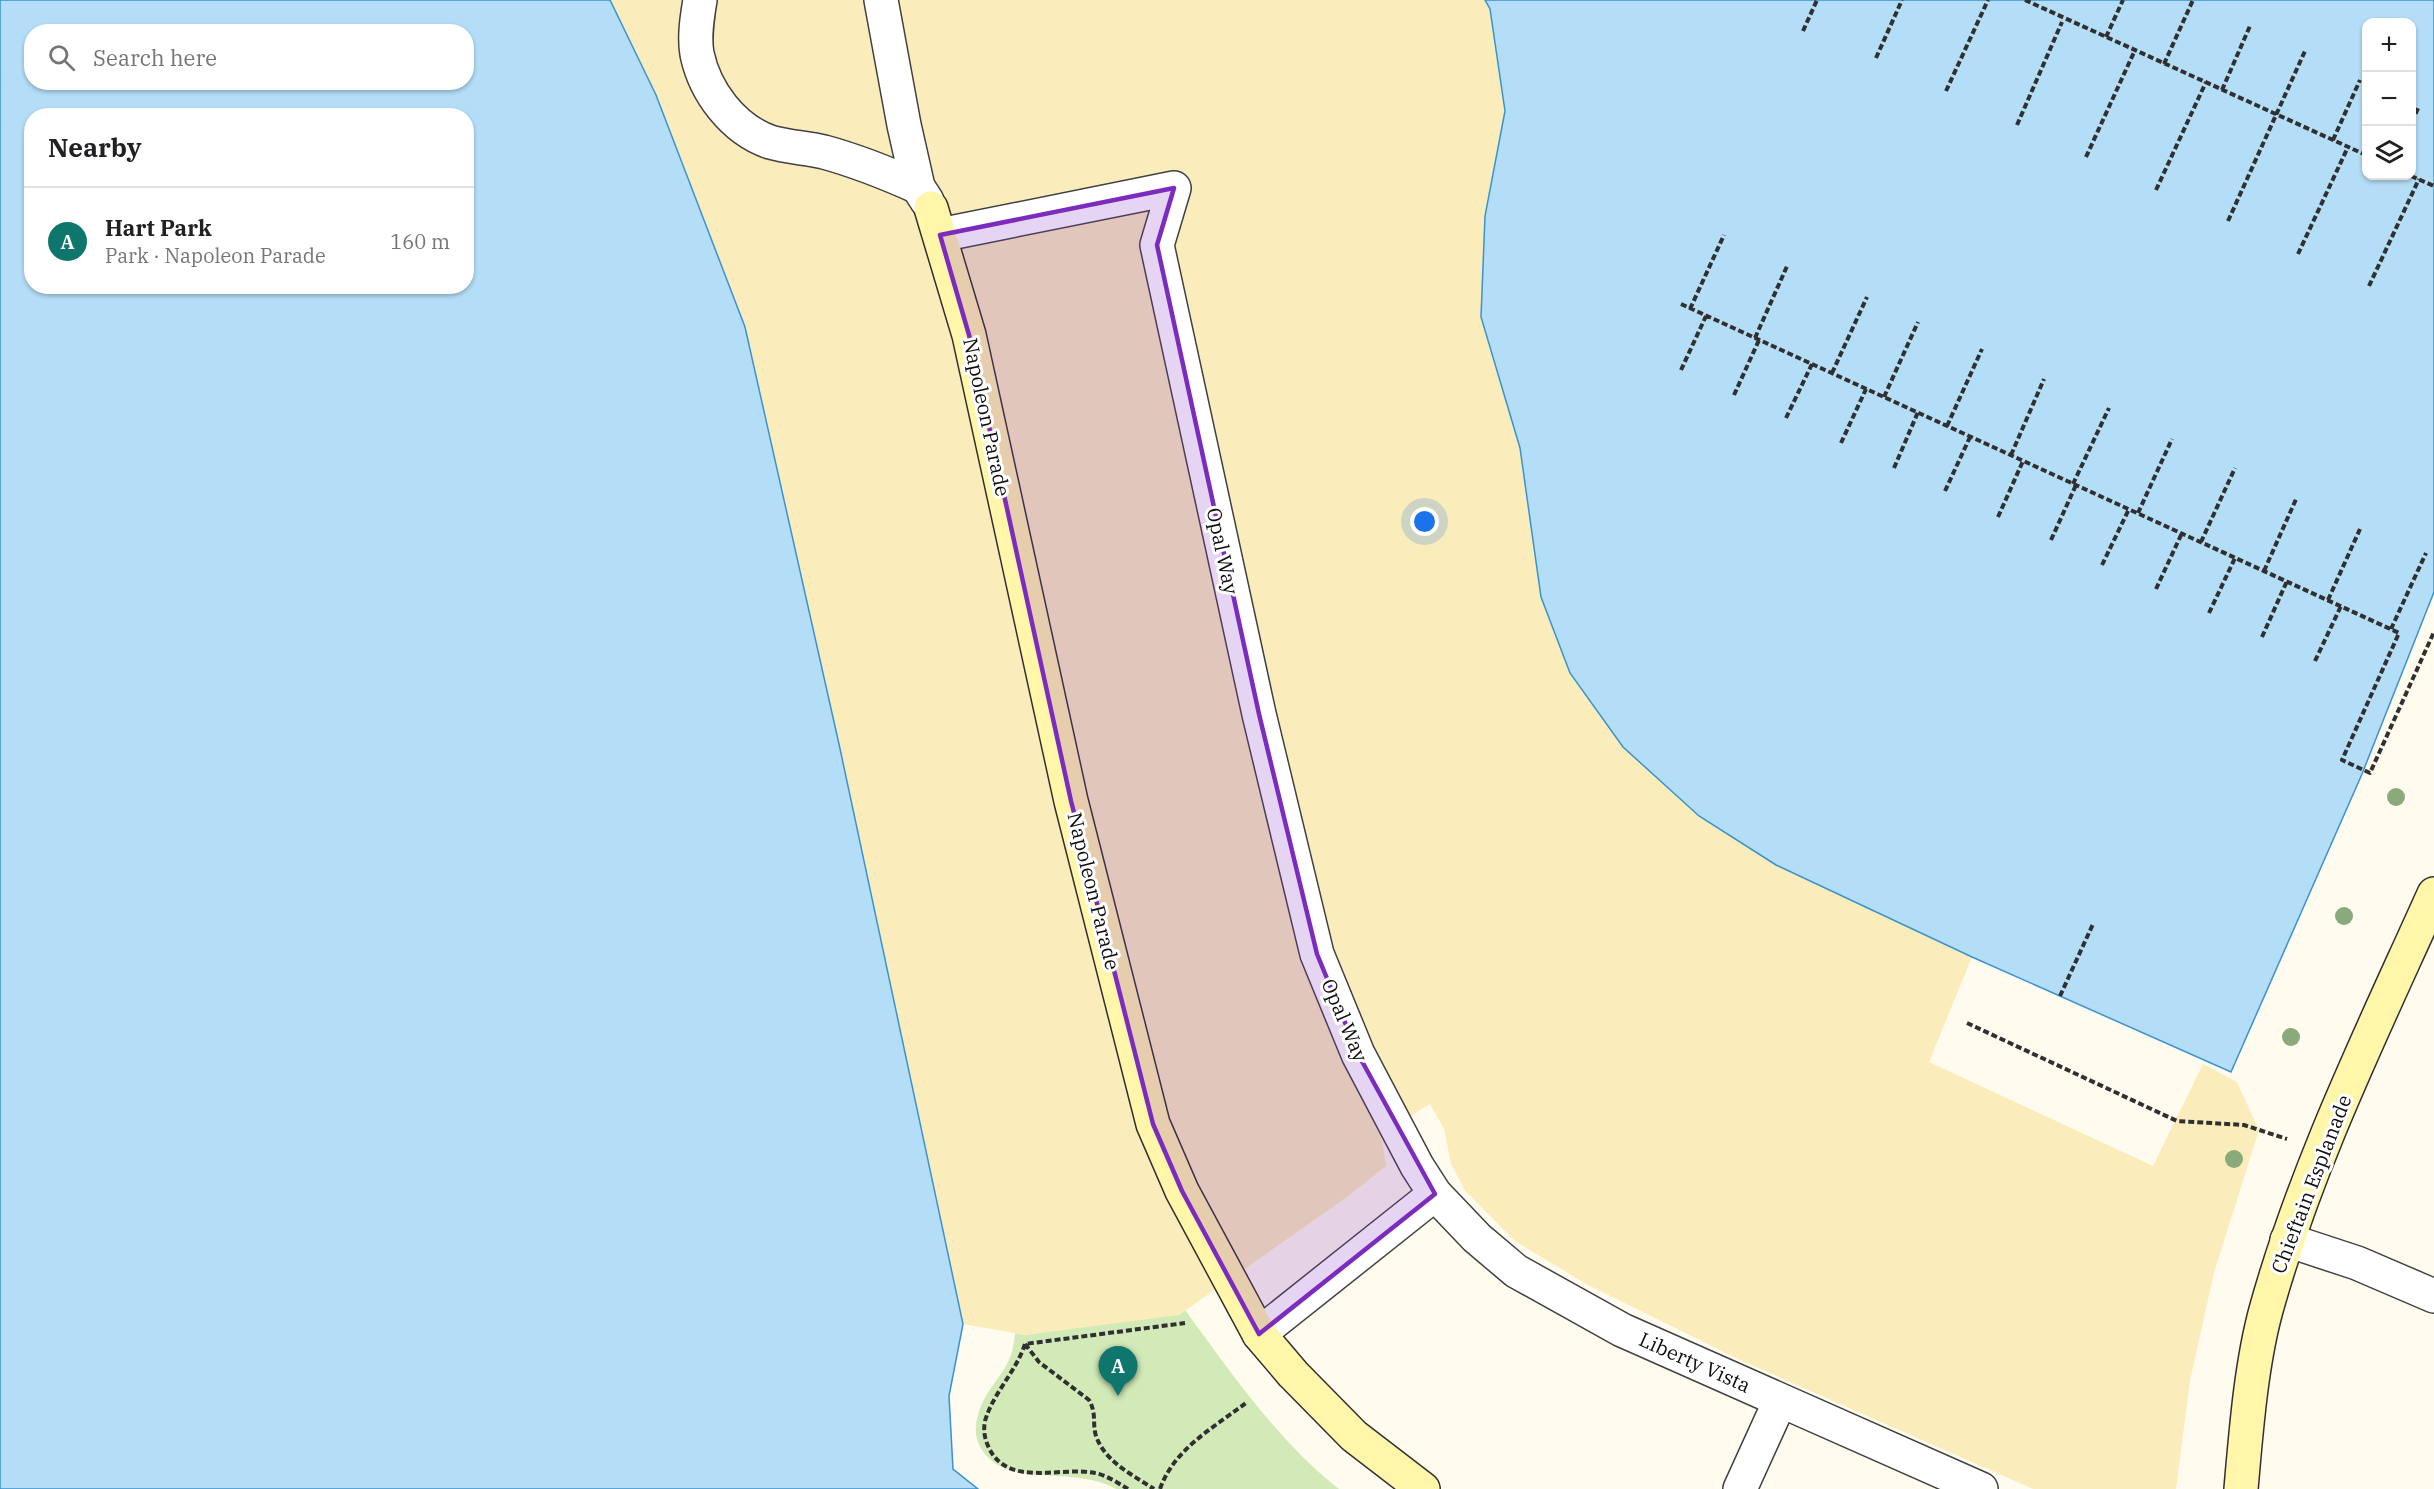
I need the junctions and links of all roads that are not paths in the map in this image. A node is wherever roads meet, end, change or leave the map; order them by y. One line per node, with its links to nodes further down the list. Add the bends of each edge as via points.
1 (700, 0): 3 (street, via 697,54 708,85 726,113 771,142 871,166)
2 (882, 0): 3 (street, via 898,99)
3 (930, 210): 5 (street, Opal Way, via 1174,188 1157,245 1262,726 1317,954 1358,1054); 9 (street, Napoleon Parade, via 969,335 1071,801 1154,1124 1182,1191)
4 (2434, 894): 7 (street, Chieftain Esplanade, via 2344,1096)
5 (1400, 1133): 6 (street, Liberty Vista)
6 (1436, 1194): 9 (street); 10 (street, Liberty Vista, via 1477,1238 1516,1271 1622,1330)
7 (2288, 1240): 8 (street, via 2357,1263); 14 (street, Chieftain Esplanade, via 2265,1312 2249,1405)
8 (2434, 1296)
9 (1259, 1334): 11 (street, Napoleon Parade, via 1354,1436)
10 (1780, 1401): 12 (street); 13 (street, Liberty Vista)
11 (1423, 1489)
12 (1740, 1489)
13 (1981, 1489)
14 (2241, 1489)

